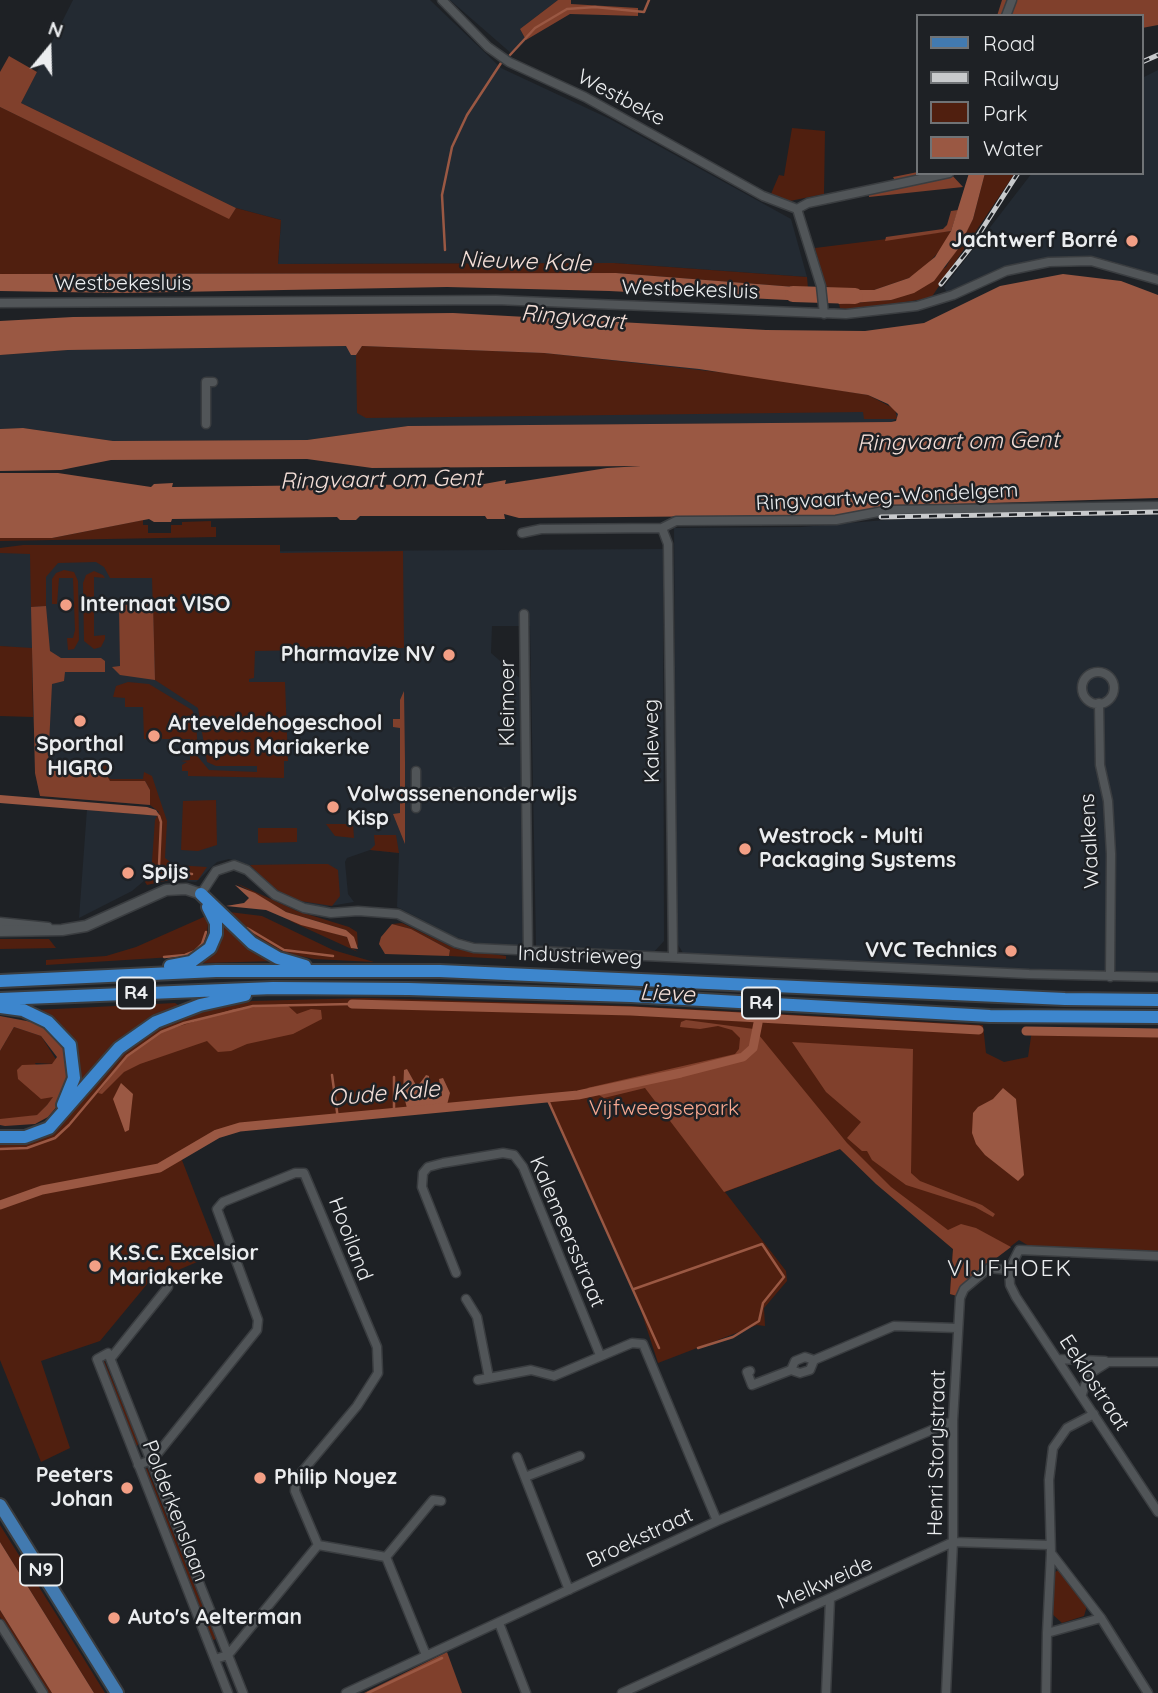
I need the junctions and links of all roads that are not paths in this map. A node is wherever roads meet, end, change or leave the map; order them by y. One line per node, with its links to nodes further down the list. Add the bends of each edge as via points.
1 (442, 0): 3 (street, Westbeke, via 509,62)
2 (940, 175): 3 (street)
3 (797, 209): 6 (street)
4 (1158, 280): 6 (street, Westbekesluis, via 1099,263 1049,262 1006,271 917,306 869,313)
5 (0, 303): 6 (street, Westbekesluis, via 496,300)
6 (825, 310)
7 (205, 386): 8 (street)
8 (206, 424)
9 (1158, 506): 10 (street, Ringvaartweg-Wondelgem, via 889,510 836,520 676,521)
10 (662, 528): 11 (street, Ringvaartweg-Wondelgem); 23 (street, Kaleweg, via 668,544)
11 (522, 533)
12 (524, 614): 16 (street, Kleimoer)
13 (1099, 703): 13 (street, Waalkens, via 1111,697 1114,687 1110,678 1096,672 1087,676 1082,690 1087,699); 26 (street, Waalkens, via 1100,765 1108,801)
14 (416, 771): 15 (street)
15 (416, 793): 16 (street); 17 (street)
16 (526, 793): 22 (street, Kleimoer)
17 (416, 808)
18 (201, 894): 20 (street, via 166,890 101,921); 22 (street, Industrieweg, via 216,871 234,865 247,870 275,895 319,912 398,914 456,943); 24 (highway, R4, via 252,943 278,958); 25 (highway, R4, via 216,923 210,948 191,962)
19 (0, 922): 20 (street)
20 (62, 930): 21 (street)
21 (0, 931)
22 (528, 951): 23 (street, Industrieweg)
23 (673, 955): 26 (street, Industrieweg)
24 (318, 970): 25 (highway, Industrieweg / R4); 31 (highway, Industrieweg / R4, via 556,974)
25 (140, 974): 28 (highway, Industrieweg / R4)
26 (1110, 977): 27 (street, Industrieweg)
27 (1158, 977)
28 (0, 981)
29 (272, 988): 30 (highway, Industrieweg / R4); 33 (highway, Industrieweg / R4, via 631,996 990,1016); 35 (highway, via 200,1005 156,1022 119,1048 49,1128 25,1137)
30 (0, 999)
31 (1158, 1000)
32 (0, 1007): 34 (highway, via 23,1010 48,1022 70,1045 75,1062 69,1096 57,1113 46,1123 24,1131)
33 (1158, 1017)
34 (0, 1131)
35 (0, 1137)
36 (1158, 1256): 37 (street, via 1019,1250)
37 (1009, 1270): 41 (street, Henri Storystraat, via 989,1268 964,1289); 44 (street, Eeklostraat, via 1010,1285)
38 (456, 1273): 42 (street, Kalemeersstraat, via 422,1187 423,1173 443,1163 514,1155 523,1167)
39 (168, 1287): 43 (street, Polderkenslaan)
40 (466, 1299): 48 (street, via 477,1317)
41 (957, 1328): 47 (street, via 894,1326 814,1360 794,1361 791,1370 752,1385); 52 (street, Henri Storystraat)
42 (600, 1355): 48 (street, via 554,1376 531,1370); 61 (street, via 632,1343 645,1346)
43 (111, 1358): 55 (street, Polderkenslaan); 56 (street, Polderkenslaan, via 108,1353 97,1359)
44 (1058, 1359): 45 (street); 50 (street, Eeklostraat)
45 (1108, 1362): 46 (street); 50 (street, via 1089,1374)
46 (1158, 1362)
47 (750, 1371)
48 (489, 1378): 49 (street)
49 (478, 1380)
50 (1082, 1394): 51 (street, Eeklostraat)
51 (1094, 1414): 60 (street, Eeklostraat); 64 (street, via 1067,1429 1053,1448)
52 (953, 1421): 61 (street, Broekstraat); 62 (street, Henri Storystraat)
53 (580, 1456): 57 (street)
54 (517, 1457): 57 (street)
55 (151, 1460): 56 (street, Hooiland); 63 (street, Hooiland, via 257,1330 258,1320 217,1209 223,1202 304,1172 380,1360 373,1384 296,1479 295,1491); 72 (street, Polderkenslaan)
56 (138, 1465): 74 (street, Polderkenslaan)
57 (524, 1477): 66 (street)
58 (435, 1498): 65 (street)
59 (0, 1504): 76 (main road, N9)
60 (1158, 1512)
61 (718, 1521): 66 (street, Broekstraat)
62 (953, 1542): 64 (street, Melkweide); 67 (street, Melkweide); 83 (street, Henri Storystraat)
63 (318, 1545): 65 (street); 72 (street)
64 (1050, 1549): 68 (street); 71 (street)
65 (386, 1557): 73 (street)
66 (569, 1590): 69 (street, Broekstraat)
67 (830, 1599): 81 (street, Melkweide); 82 (street)
68 (1101, 1618): 71 (street); 85 (street)
69 (499, 1623): 73 (street, Broekstraat); 80 (street)
70 (0, 1624): 75 (street)
71 (1047, 1633): 84 (street)
72 (228, 1655): 74 (street); 78 (street, Polderkenslaan)
73 (426, 1655): 79 (street, Broekstraat)
74 (215, 1659): 77 (street, Polderkenslaan)
75 (43, 1693)
76 (117, 1693)
77 (228, 1693)
78 (243, 1693)
79 (346, 1693)
80 (526, 1693)
81 (622, 1693)
82 (826, 1693)
83 (946, 1693)
84 (1046, 1693)
85 (1148, 1693)

